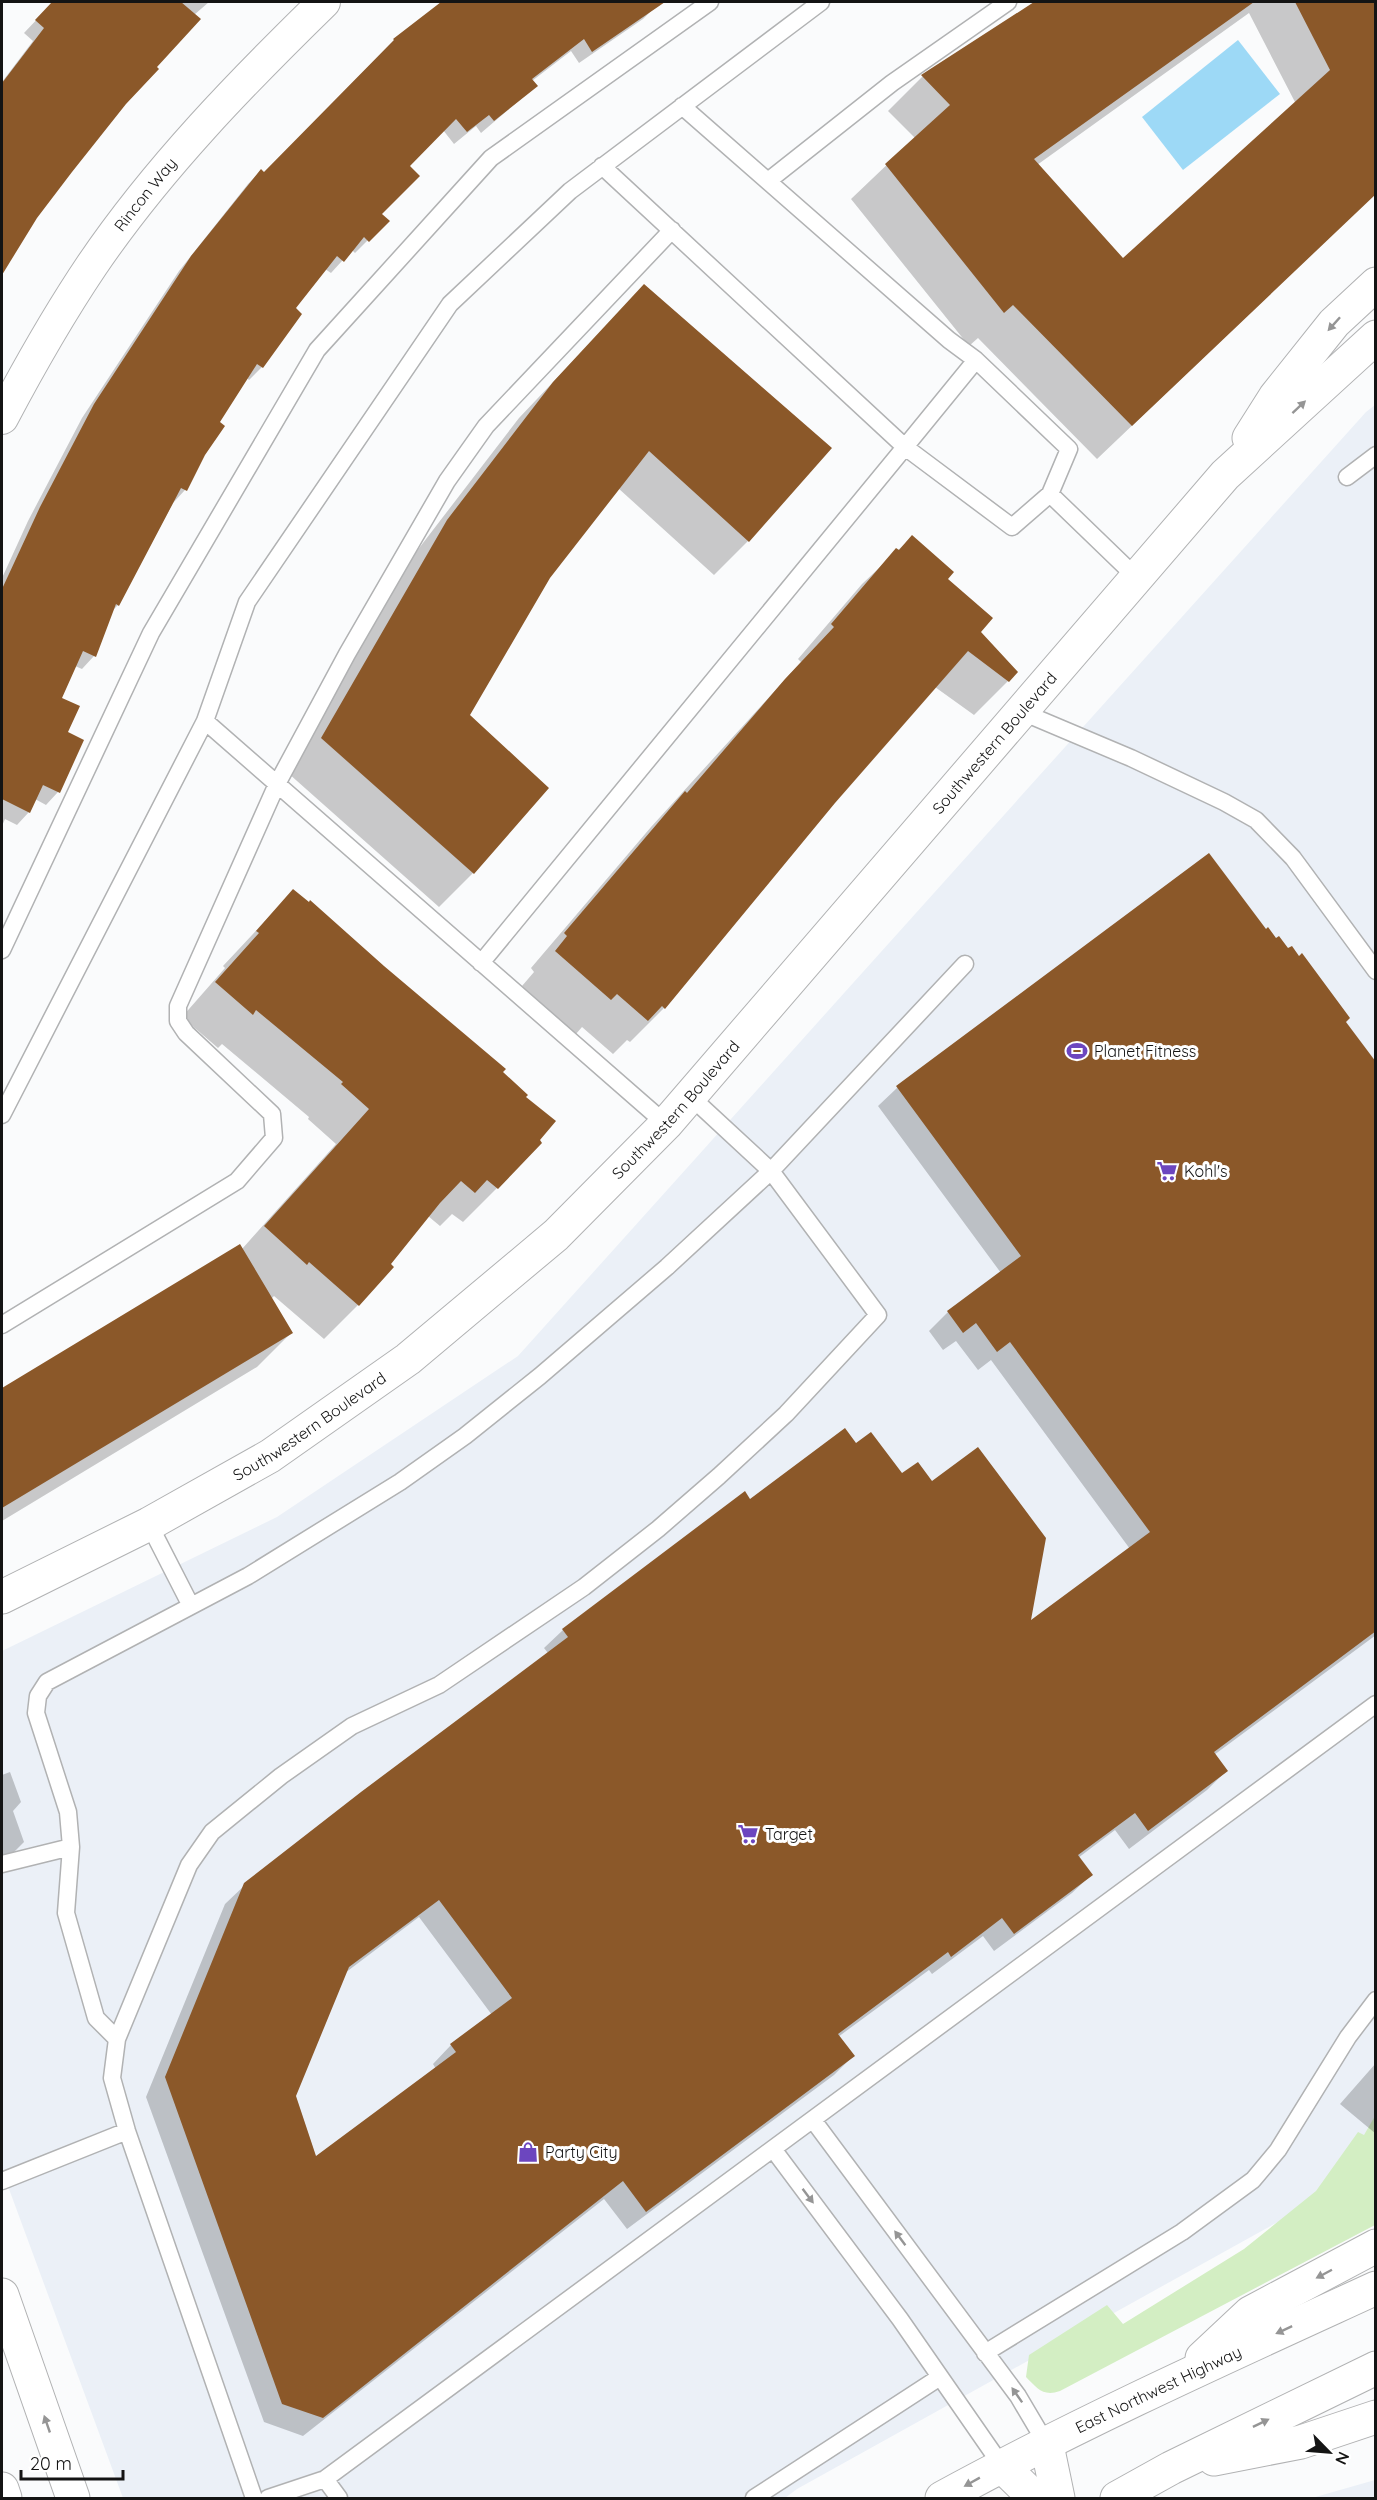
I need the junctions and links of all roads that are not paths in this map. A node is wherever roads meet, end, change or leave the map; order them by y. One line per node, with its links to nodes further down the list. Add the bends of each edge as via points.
1 (324, 2): 12 (street, Rincon Way, via 251,74 156,180 93,264 34,357)
2 (710, 2): 22 (lane, via 491,158 317,350 151,633)
3 (821, 2): 5 (lane)
4 (1008, 2): 7 (lane, via 892,83)
5 (682, 106): 6 (lane); 7 (lane)
6 (602, 166): 8 (lane); 20 (lane, via 570,191 450,304 247,602)
7 (768, 181): 11 (lane)
8 (672, 230): 13 (lane); 21 (lane, via 486,426 435,501)
9 (1376, 284): 15 (street, Southwestern Boulevard, one-way to 15, via 1334,323 1275,397)
10 (1376, 337): 15 (street, Southwestern Boulevard, one-way to 10)
11 (976, 360): 13 (lane); 17 (lane, via 1069,449)
12 (2, 418)
13 (905, 447): 17 (lane, via 1012,527); 23 (lane)
14 (1376, 455): 16 (lane)
15 (1226, 476): 18 (street, Southwestern Boulevard)
16 (1347, 477)
17 (1050, 494): 18 (lane)
18 (1137, 578): 19 (street, Southwestern Boulevard)
19 (1022, 712): 25 (lane, via 1131,758 1256,820 1293,858); 26 (street, Southwestern Boulevard)
20 (205, 721): 21 (lane); 27 (lane)
21 (278, 784): 23 (lane); 30 (lane, via 178,1006 178,1021 186,1033 272,1114 274,1138 237,1181)
22 (2, 950)
23 (482, 963): 28 (lane)
24 (965, 964): 29 (lane)
25 (1376, 971)
26 (690, 1096): 28 (street, Southwestern Boulevard); 29 (lane)
27 (2, 1115)
28 (666, 1124): 31 (street, Southwestern Boulevard, via 556,1235 408,1359 270,1456)
29 (771, 1172): 33 (lane, via 667,1267 465,1436 324,1531); 38 (lane, via 878,1315 786,1414 658,1529 593,1580 440,1685 352,1726 212,1832 189,1865)
30 (2, 1325)
31 (149, 1524): 32 (street, Southwestern Boulevard); 33 (lane)
32 (2, 1597)
33 (191, 1606): 35 (lane, via 47,1682 38,1696 36,1713 68,1812)
34 (1376, 1704): 39 (lane)
35 (71, 1847): 36 (lane); 38 (lane, via 66,1913 96,2018)
36 (2, 1864)
37 (1376, 2000): 46 (lane, via 1348,2037 1278,2150 1253,2180 1182,2232)
38 (117, 2038): 40 (lane, via 112,2078)
39 (813, 2120): 41 (lane); 46 (lane, one-way to 39)
40 (127, 2131): 42 (lane); 58 (lane)
41 (774, 2149): 48 (lane, one-way to 48); 54 (lane)
42 (2, 2181)
43 (1376, 2246): 49 (street, one-way to 49, via 1250,2313)
44 (1376, 2288): 49 (street, East Northwest Highway, one-way to 49)
45 (2, 2295): 57 (street, one-way to 45)
46 (985, 2353): 51 (lane, one-way to 46, via 1018,2396)
47 (1376, 2368): 53 (street, one-way to 47)
48 (940, 2377): 52 (lane); 61 (lane)
49 (1180, 2378): 51 (street, East Northwest Highway)
50 (1376, 2417): 53 (street, via 1301,2442)
51 (1047, 2445): 52 (street, East Northwest Highway); 64 (street)
52 (1002, 2466): 62 (street, East Northwest Highway, one-way to 62); 63 (street)
53 (1171, 2468): 65 (street)
54 (325, 2479): 59 (lane); 60 (lane)
55 (2, 2489): 56 (street)
56 (5, 2499)
57 (73, 2499)
58 (254, 2499)
59 (268, 2499)
60 (339, 2499)
61 (754, 2499)
62 (942, 2499)
63 (1035, 2499)
64 (1058, 2499)
65 (1117, 2499)

